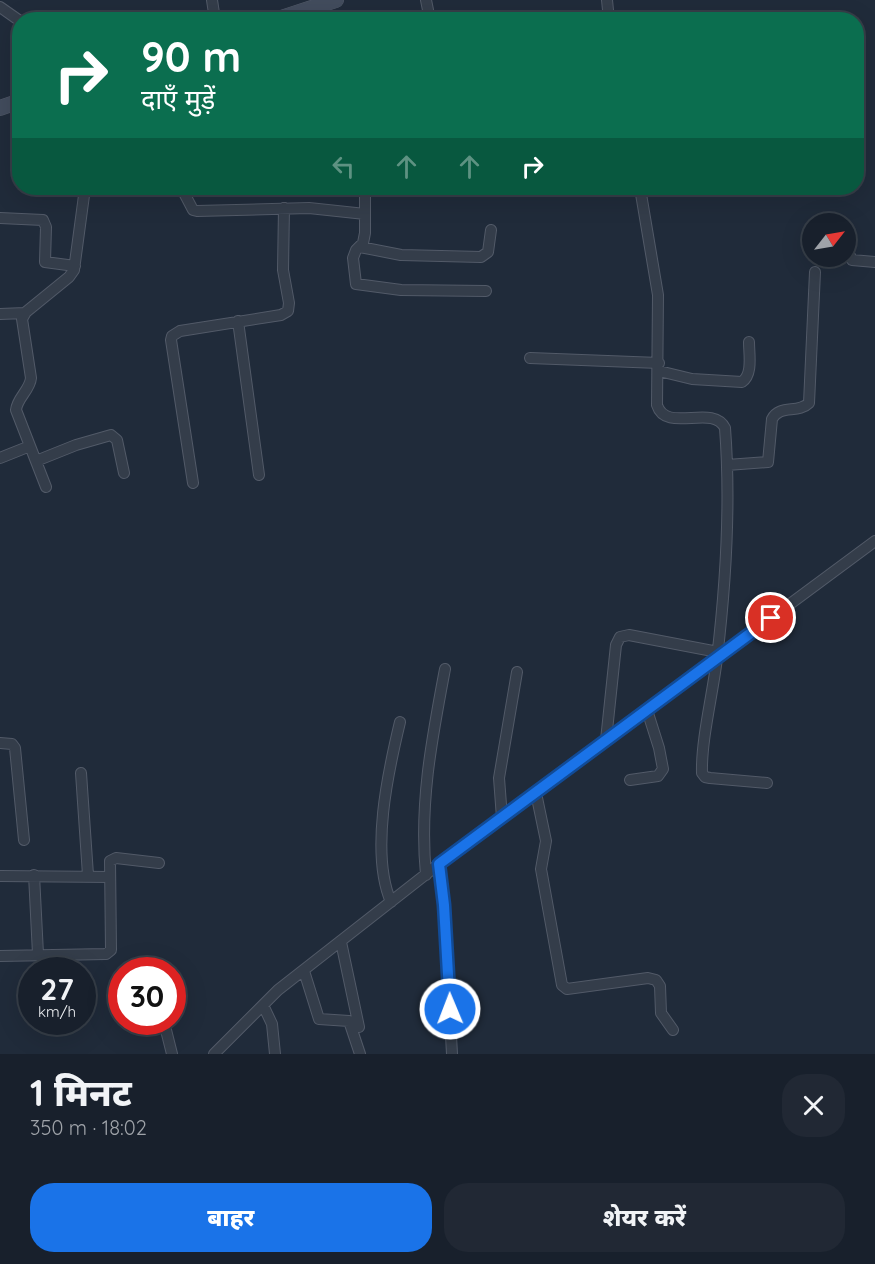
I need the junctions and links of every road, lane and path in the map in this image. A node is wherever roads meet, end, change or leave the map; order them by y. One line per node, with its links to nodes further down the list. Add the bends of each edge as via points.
1 (336, 0): 2 (main road)
2 (304, 5): 3 (main road)
3 (290, 12)
4 (84, 195): 15 (street)
5 (185, 195): 8 (street, via 197,211)
6 (365, 195): 9 (street)
7 (641, 195): 23 (street, via 656,278)
8 (284, 208): 9 (street, via 327,208); 20 (street, via 283,263 288,311)
9 (365, 214): 12 (street)
10 (0, 218): 15 (street, via 43,220 45,262)
11 (490, 230): 12 (street, via 488,252 481,257 401,255)
12 (360, 247): 17 (street, via 353,258 356,284 406,290)
13 (856, 260): 14 (street)
14 (875, 262)
15 (75, 266): 18 (street, via 69,277)
16 (815, 272): 27 (street, via 809,403 775,414 768,462)
17 (486, 291)
18 (25, 313): 19 (street); 24 (street, via 22,326 30,383 16,407)
19 (0, 314)
20 (238, 321): 29 (street); 30 (street, via 180,331 172,336)
21 (749, 342): 23 (street, via 748,376 742,382 692,379)
22 (530, 358): 23 (street)
23 (659, 367): 27 (street, via 659,411 668,418 714,419 722,423)
24 (30, 446): 25 (street); 26 (street)
25 (0, 458)
26 (36, 461): 28 (street, via 111,435 117,440); 31 (street)
27 (727, 465): 33 (street, via 726,558)
28 (124, 473)
29 (259, 475)
30 (194, 483)
31 (46, 487)
32 (875, 541): 33 (street)
33 (717, 655): 36 (street); 38 (street, via 629,635 620,637); 42 (street, via 702,773 710,778)
34 (445, 669): 50 (street, via 426,785)
35 (517, 672): 44 (street, via 499,778)
36 (647, 710): 38 (street); 41 (street, via 663,769 658,776)
37 (400, 722): 53 (street, via 384,804 383,873)
38 (606, 740): 43 (street)
39 (0, 743): 45 (street, via 15,748)
40 (81, 773): 49 (street)
41 (630, 780)
42 (767, 783)
43 (536, 793): 44 (street); 60 (street, via 546,841 541,869 562,985 567,989 656,980 660,986 661,1013)
44 (502, 818): 47 (street)
45 (24, 840)
46 (159, 863): 52 (street, via 116,858 110,861)
47 (439, 864): 50 (street); 66 (street)
48 (34, 875): 49 (street); 51 (street); 55 (street)
49 (88, 875): 52 (street)
50 (426, 875): 53 (street)
51 (0, 876)
52 (110, 877): 55 (street, via 111,951)
53 (391, 902): 54 (street)
54 (341, 942): 57 (street); 59 (street)
55 (38, 954): 56 (street)
56 (0, 956)
57 (304, 971): 58 (street); 65 (street, via 319,1019 349,1021)
58 (263, 1005): 63 (street); 64 (street, via 272,1024)
59 (359, 1027)
60 (673, 1030)
61 (167, 1035): 62 (street)
62 (172, 1054)
63 (214, 1054)
64 (275, 1054)
65 (360, 1054)
66 (452, 1054)

